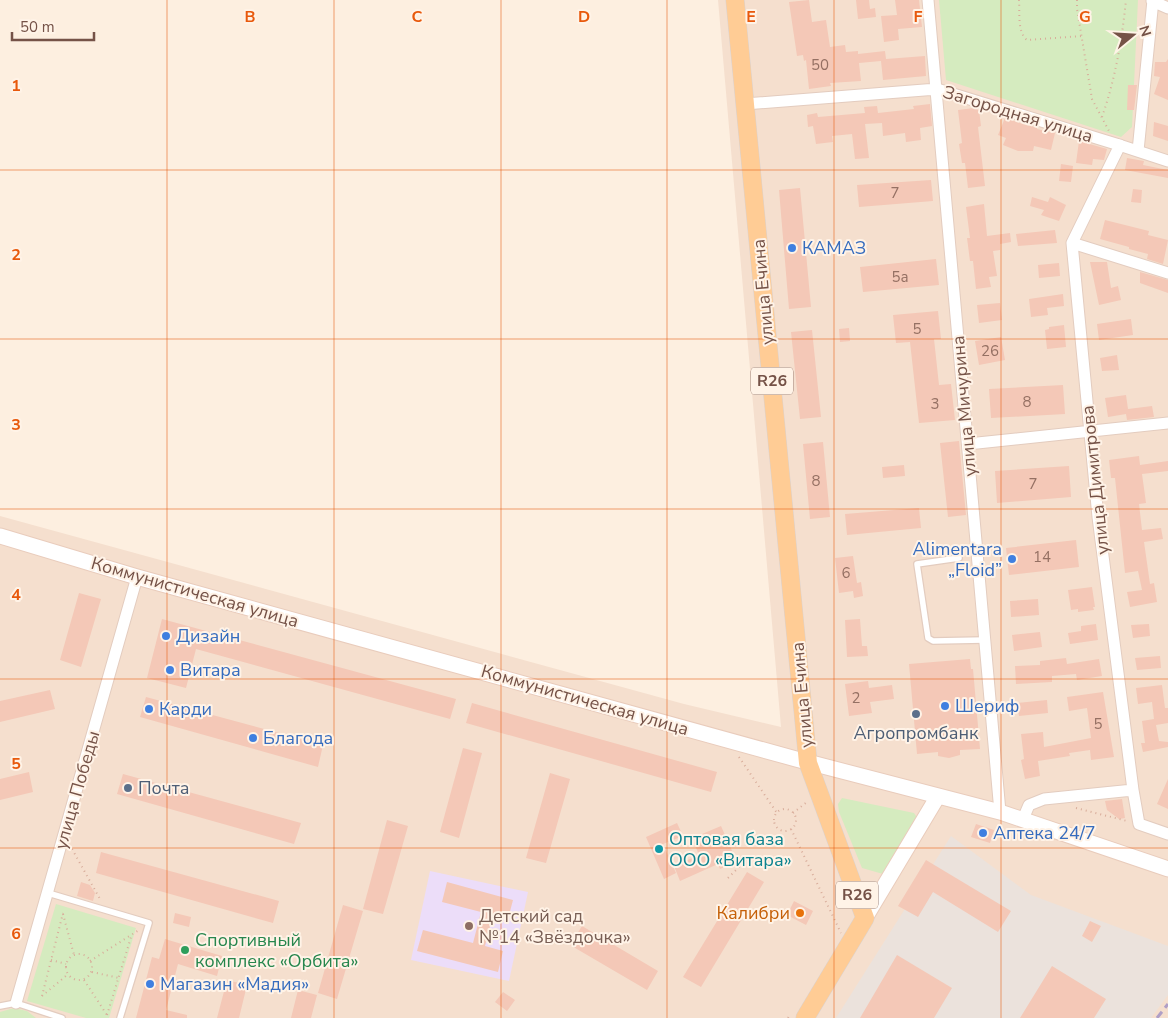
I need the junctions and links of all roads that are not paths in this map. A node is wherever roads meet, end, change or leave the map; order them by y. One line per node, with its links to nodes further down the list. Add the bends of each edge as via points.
1 (735, 0): 6 (main road, улица Ечина / R26)
2 (928, 0): 5 (street, улица Мичурина)
3 (1152, 1): 4 (street); 8 (street)
4 (1168, 8)
5 (937, 89): 6 (street, Загородная улица); 7 (street, Загородная улица); 14 (street, улица Мичурина)
6 (745, 104): 19 (main road, улица Ечина / R26)
7 (1118, 144): 8 (street, Загородная улица); 10 (street)
8 (1138, 151): 9 (street, Загородная улица)
9 (1168, 161)
10 (1072, 243): 11 (street); 13 (street, улица Димитрова)
11 (1168, 273)
12 (1168, 423): 13 (street)
13 (1090, 431): 14 (street); 20 (street, улица Димитрова)
14 (968, 444): 18 (street, улица Мичурина)
15 (0, 536): 17 (main road, Коммунистическая улица)
16 (958, 558): 18 (lane, via 917,564 928,638 933,641)
17 (137, 577): 19 (main road, Коммунистическая улица); 26 (street, улица Победы)
18 (984, 640): 22 (street, улица Мичурина)
19 (808, 763): 21 (main road, Коммунистическая улица); 27 (main road, R26)
20 (1133, 790): 23 (street, via 1044,799 1029,805); 24 (street, улица Димитрова, via 1139,824)
21 (938, 796): 22 (main road, Коммунистическая улица); 27 (main road)
22 (1000, 812): 23 (main road, Коммунистическая улица)
23 (1023, 819): 25 (main road, Коммунистическая улица)
24 (1168, 834)
25 (1168, 869)
26 (48, 893): 28 (street, улица Победы); 33 (lane, via 149,923)
27 (865, 918): 34 (main road, R26)
28 (16, 1003): 29 (lane); 30 (lane)
29 (0, 1006)
30 (30, 1008): 31 (lane); 32 (lane)
31 (42, 1018)
32 (62, 1018)
33 (120, 1018)
34 (805, 1018)

